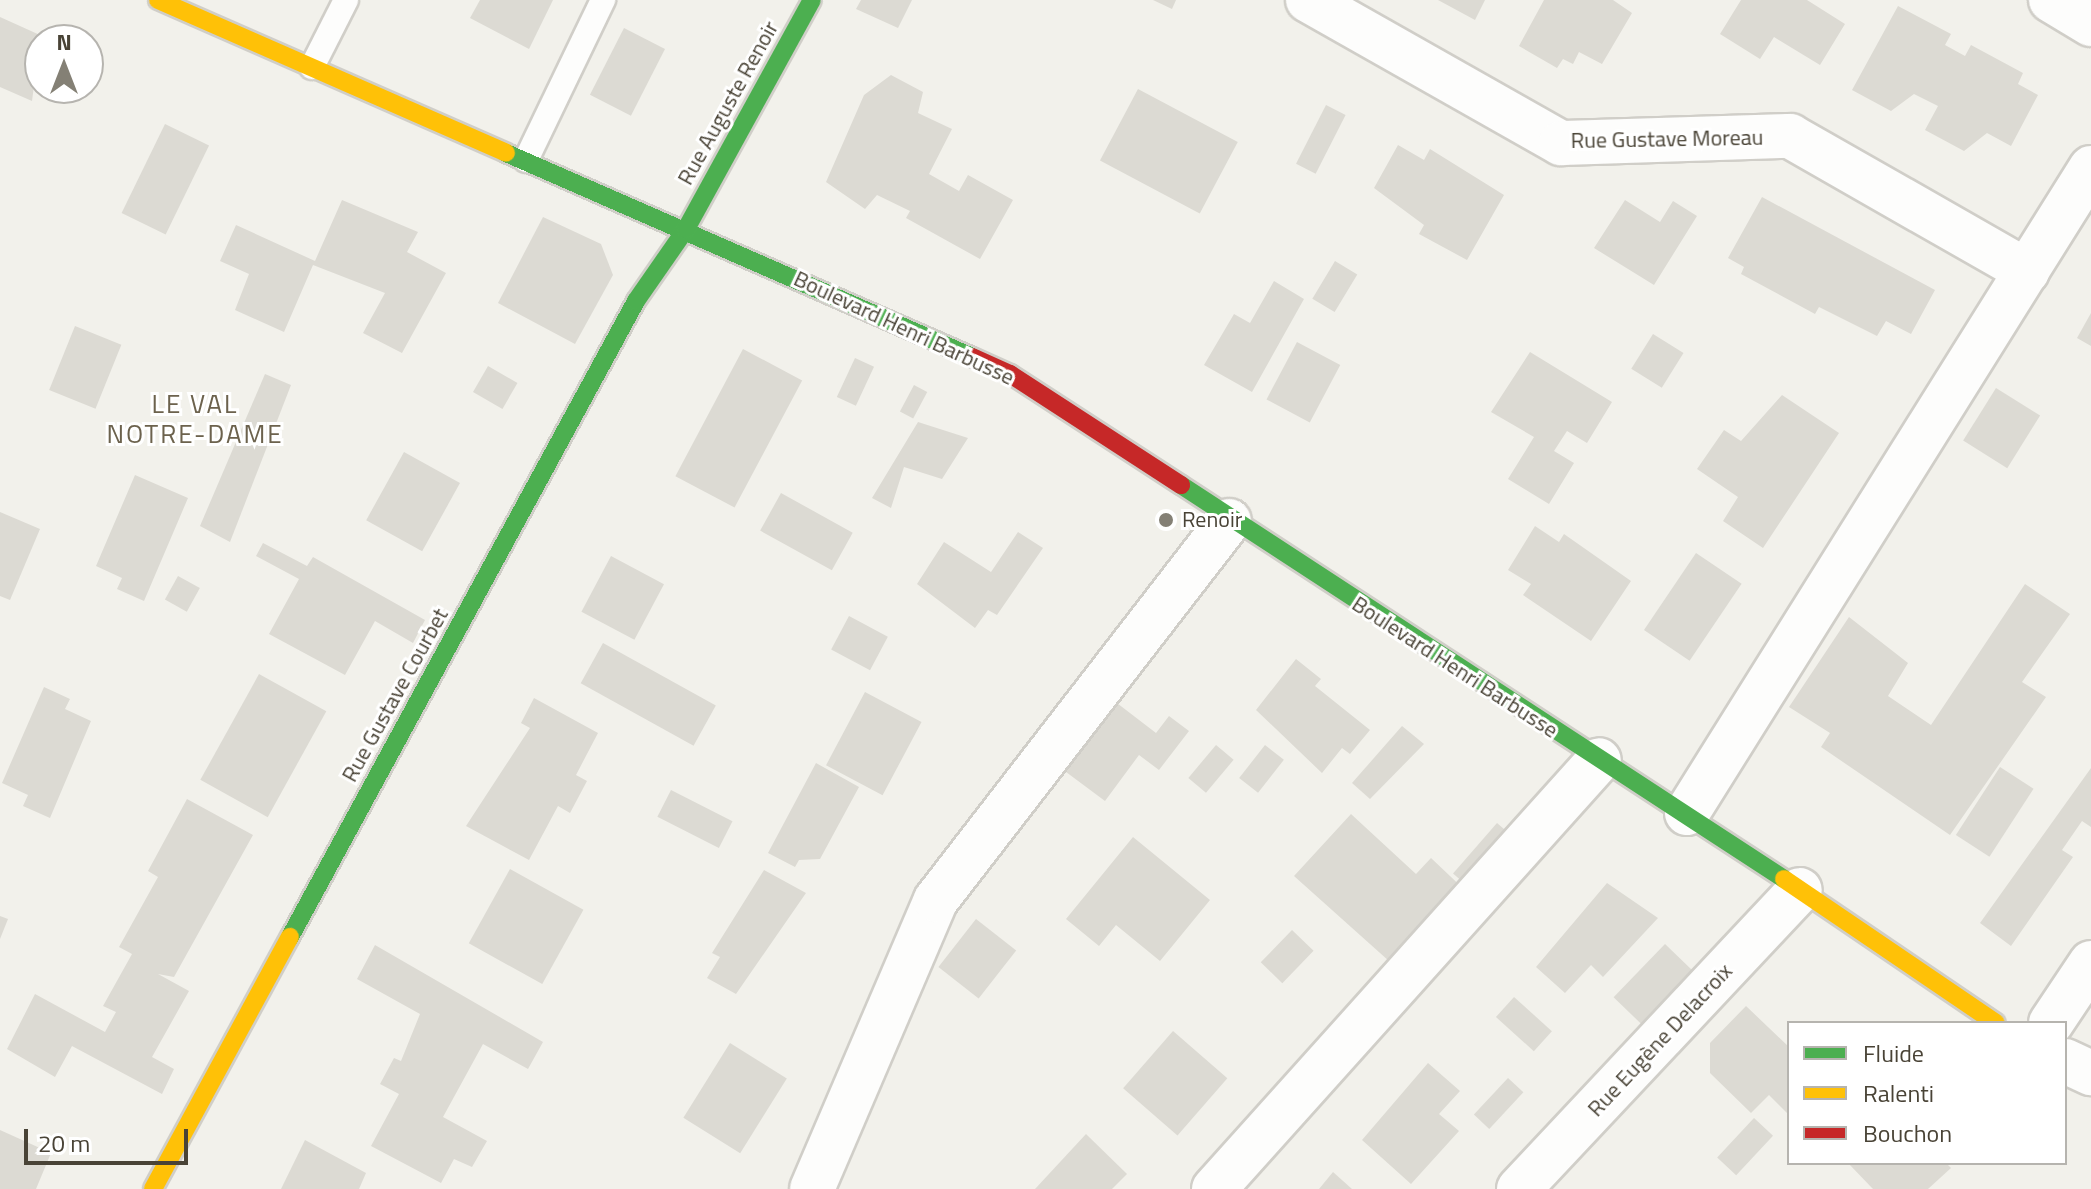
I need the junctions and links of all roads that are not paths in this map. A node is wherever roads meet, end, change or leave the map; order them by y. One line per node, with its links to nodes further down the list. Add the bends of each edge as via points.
1 (158, 0): 8 (street, Boulevard Henri Barbusse)
2 (346, 0): 8 (lane)
3 (603, 0): 9 (lane)
4 (812, 0): 11 (street, Rue Auguste Renoir)
5 (1308, 0): 12 (street, Rue Gustave Moreau, via 1561,143 1790,136)
6 (2051, 0): 7 (street)
7 (2091, 24)
8 (312, 67): 9 (street, Boulevard Henri Barbusse)
9 (526, 160): 11 (street, Boulevard Henri Barbusse)
10 (2091, 168): 12 (street)
11 (686, 229): 13 (street, Boulevard Henri Barbusse, via 1010,374); 22 (street, Rue Gustave Courbet, via 636,301)
12 (2027, 271): 15 (street)
13 (1229, 521): 14 (street, Boulevard Henri Barbusse); 23 (street, via 936,900)
14 (1599, 760): 15 (street, Boulevard Henri Barbusse); 24 (street)
15 (1687, 813): 16 (street, Boulevard Henri Barbusse)
16 (1800, 890): 18 (street, Boulevard Henri Barbusse); 25 (street, Rue Eugène Delacroix)
17 (2091, 963): 19 (street)
18 (1993, 1021)
19 (2052, 1021)
20 (2067, 1062): 21 (street)
21 (2091, 1073)
22 (153, 1189)
23 (812, 1189)
24 (1214, 1189)
25 (1519, 1189)

